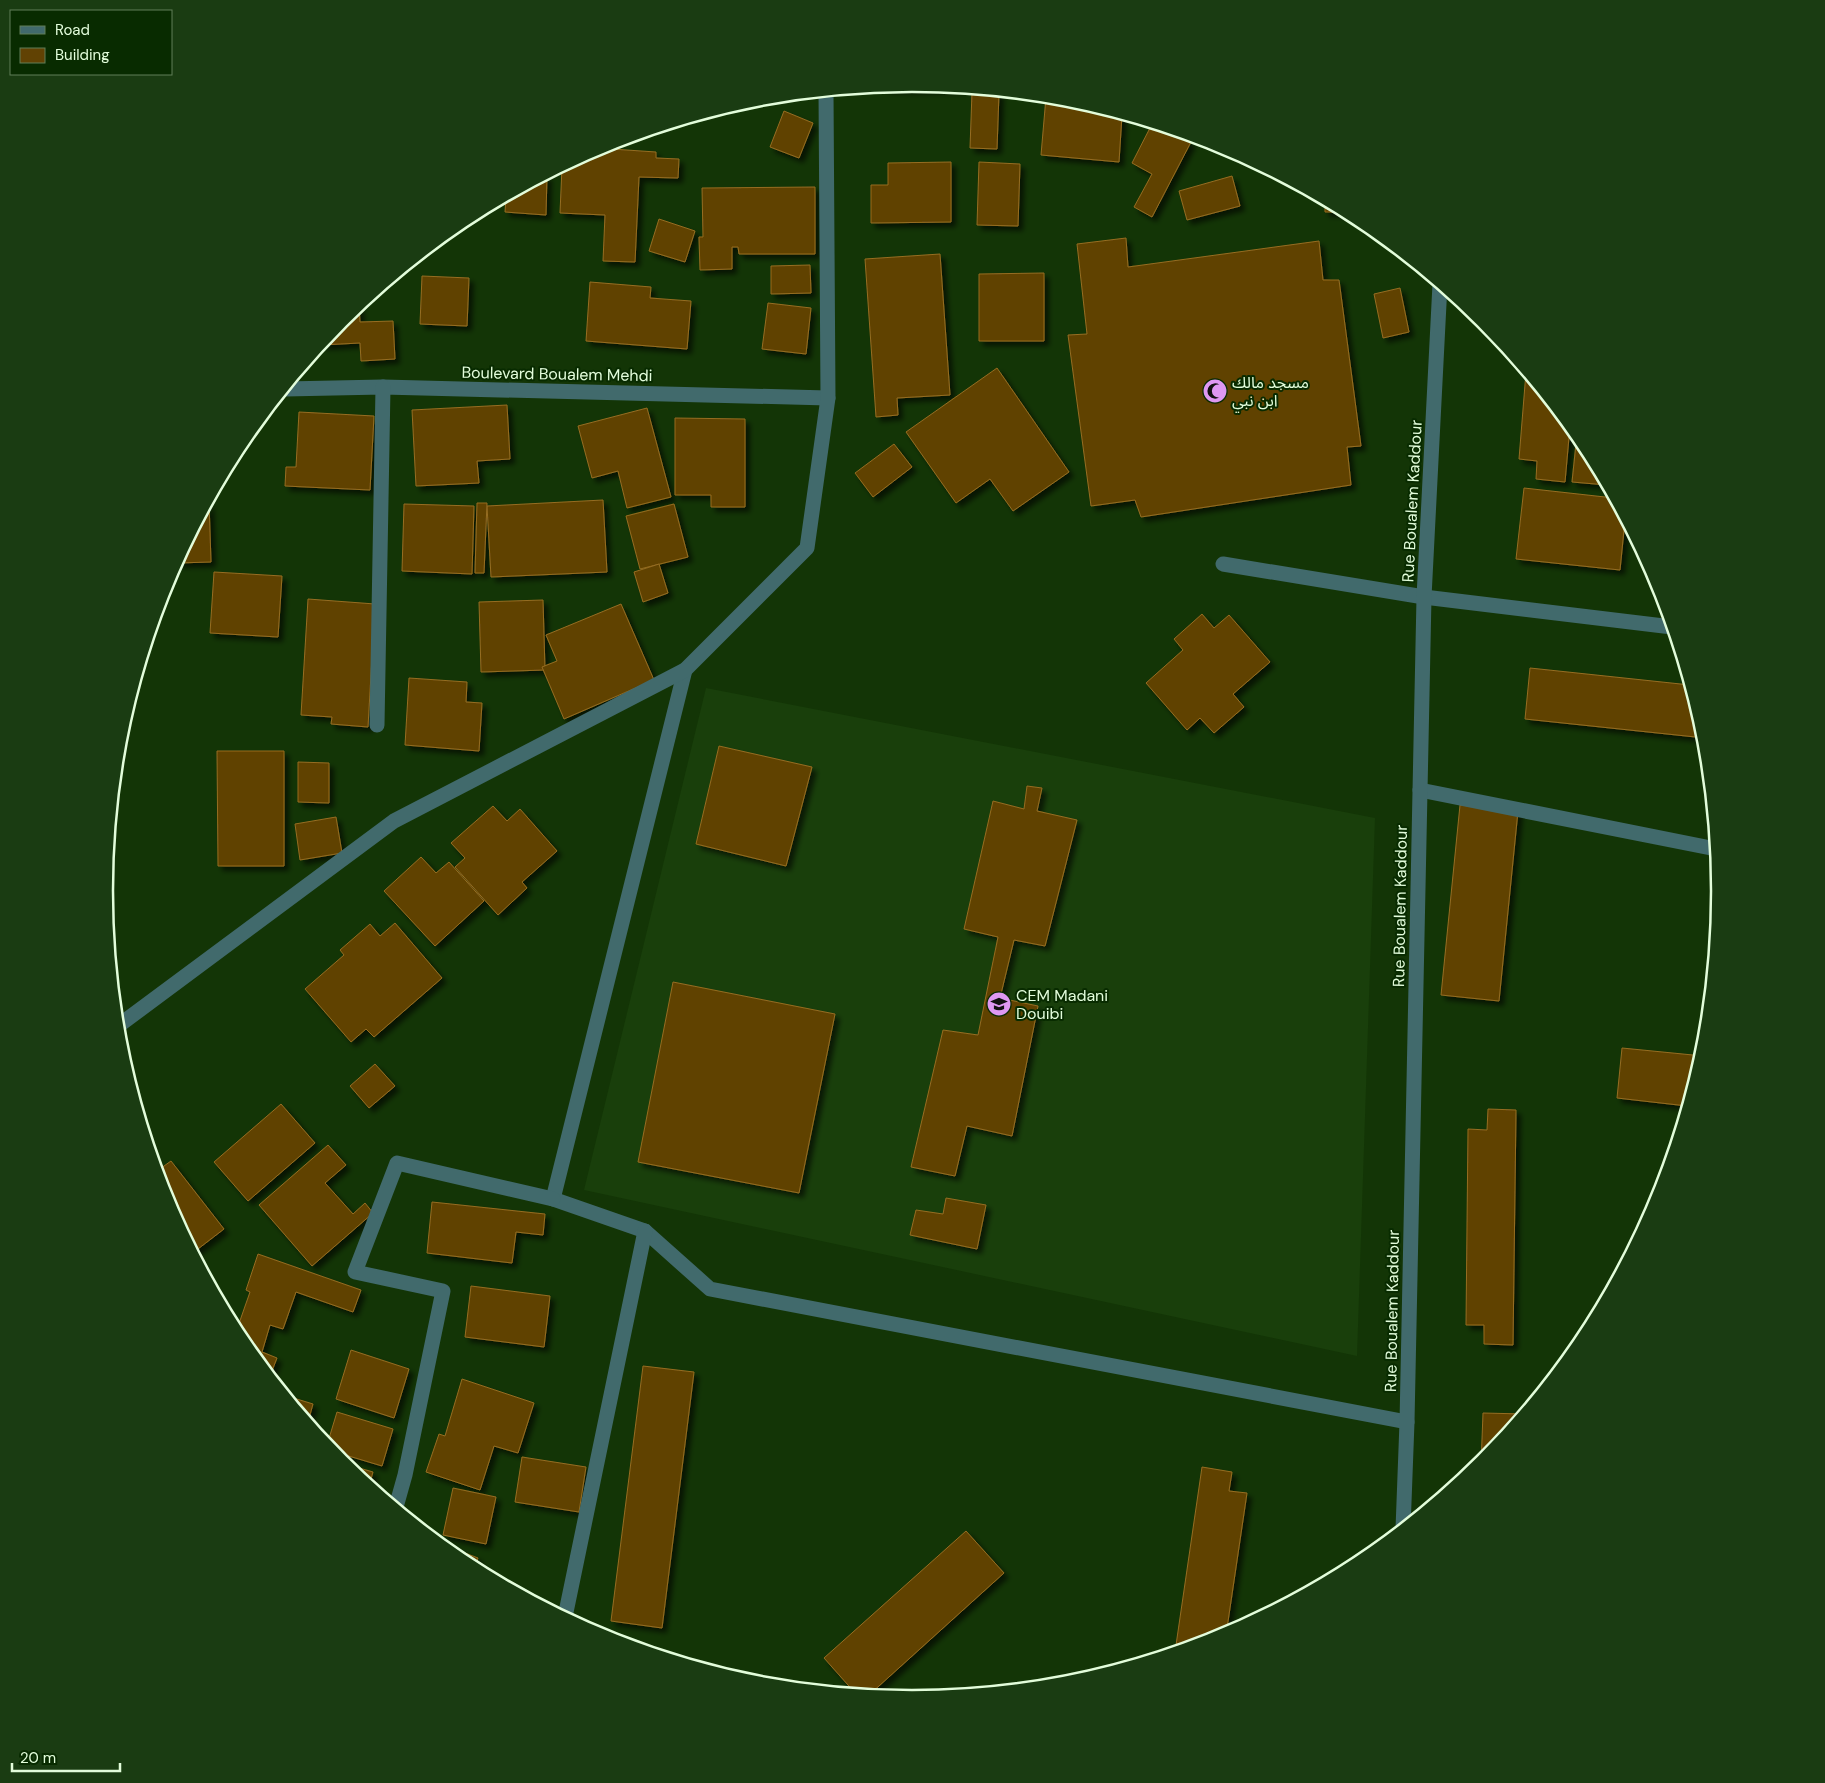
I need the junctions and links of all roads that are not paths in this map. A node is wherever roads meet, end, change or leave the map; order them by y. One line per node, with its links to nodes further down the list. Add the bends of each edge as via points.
1 (826, 97): 5 (street)
2 (1440, 292): 7 (street, Rue Boualem Kaddour)
3 (383, 387): 4 (street, Boulevard Boualem Mehdi); 5 (street, Boulevard Boualem Mehdi); 10 (street)
4 (292, 389)
5 (828, 398): 9 (street, via 807,548)
6 (1223, 564): 7 (street)
7 (1424, 597): 8 (street); 11 (street, Rue Boualem Kaddour)
8 (1666, 626)
9 (685, 670): 13 (street, via 394,821); 14 (street)
10 (377, 725)
11 (1420, 790): 12 (street); 16 (street, Rue Boualem Kaddour)
12 (1710, 848)
13 (124, 1021)
14 (553, 1199): 15 (street); 17 (street, via 397,1163 355,1272 443,1291)
15 (645, 1231): 16 (street, via 710,1289); 19 (street)
16 (1407, 1422): 18 (street, Rue Boualem Kaddour)
17 (397, 1501)
18 (1403, 1521)
19 (566, 1611)

